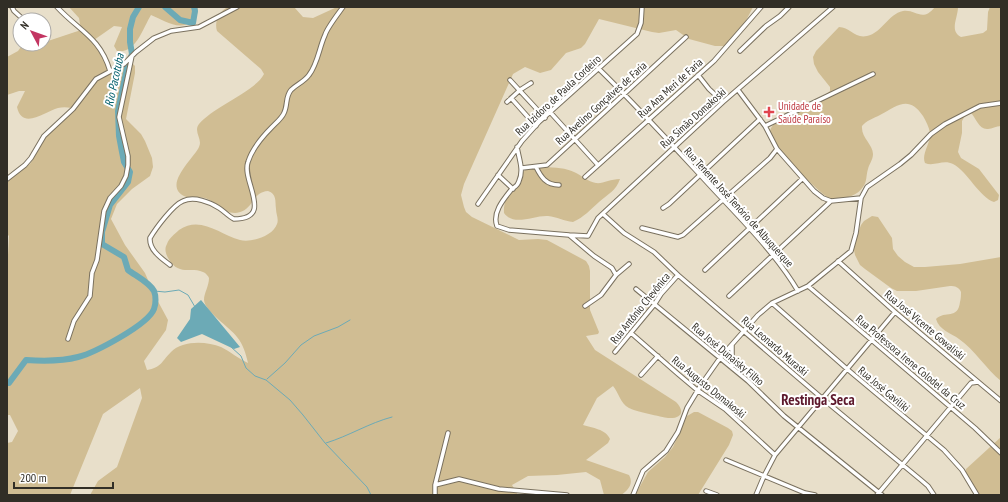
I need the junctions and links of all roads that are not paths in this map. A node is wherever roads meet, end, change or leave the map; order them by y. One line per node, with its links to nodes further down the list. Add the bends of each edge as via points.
1 (57, 7): 12 (street, via 91,36 103,53)
2 (237, 7): 10 (street, via 199,27 172,31 154,38)
3 (343, 7): 56 (street, via 325,34 316,64 309,76 291,91 283,114 266,132 247,163 255,199 252,214 234,219 205,202 193,199 183,201 170,212 150,238 156,253)
4 (642, 7): 11 (street, Rua Izidoro de Paula Cordeiro, via 637,34)
5 (761, 7): 14 (street, Rua Ana Meri de Faria, via 714,61)
6 (789, 7): 9 (street)
7 (832, 7): 18 (street, Rua Simão Domakoski)
8 (686, 37): 19 (street, Rua Avelino Gonçalves de Faria)
9 (740, 51)
10 (132, 56): 12 (street, via 124,64); 70 (street, via 119,117 128,156 126,176 104,211 90,296 74,321)
11 (598, 68): 19 (street, Rua Tenente José Tenório de Albuquerque); 24 (street, Rua Izidoro de Paula Cordeiro)
12 (110, 71): 40 (street, via 96,79 73,109 44,136 25,166)
13 (873, 74): 29 (street)
14 (698, 75): 22 (street); 27 (street, Rua Ana Meri de Faria)
15 (510, 80): 17 (street)
16 (531, 83): 17 (street)
17 (520, 90): 20 (street); 25 (street)
18 (738, 90): 22 (street, Rua Simão Domakoski); 26 (street)
19 (624, 94): 27 (street, Rua Tenente José Tenório de Albuquerque); 30 (street, Rua Avelino Gonçalves de Faria)
20 (511, 98): 21 (street); 28 (street)
21 (507, 102)
22 (723, 102): 32 (street, Rua Simão Domakoski)
23 (1001, 104): 44 (street, via 980,106 944,124 900,164 867,187)
24 (550, 112): 25 (street, Rua Izidoro de Paula Cordeiro); 30 (street)
25 (545, 118): 28 (street, Rua Izidoro de Paula Cordeiro)
26 (760, 119): 29 (street); 37 (street)
27 (649, 120): 32 (street, Rua Tenente José Tenório de Albuquerque); 34 (street, Rua Ana Meri de Faria)
28 (536, 126): 31 (street, Rua Izidoro de Paula Cordeiro)
29 (765, 126): 33 (street)
30 (574, 139): 34 (street); 35 (street, Rua Avelino Gonçalves de Faria, via 547,165)
31 (517, 147): 36 (street); 38 (street, Rua Izidoro de Paula Cordeiro)
32 (674, 148): 37 (street, Rua Tenente José Tenório de Albuquerque); 49 (street, Rua Simão Domakoski)
33 (777, 149): 41 (street); 45 (street)
34 (598, 165): 39 (street, Rua Ana Meri de Faria)
35 (536, 166): 36 (street, Rua Avelino Gonçalves de Faria); 42 (street, via 544,180)
36 (522, 168): 43 (street, via 519,183)
37 (699, 174): 45 (street, Rua Tenente José Tenório de Albuquerque); 48 (street)
38 (498, 175): 43 (street); 47 (street, Rua Izidoro de Paula Cordeiro)
39 (584, 177)
40 (7, 179)
41 (802, 179): 46 (street, via 823,198); 51 (street)
42 (559, 185)
43 (513, 189): 52 (street, via 496,212 495,220 498,226 509,230)
44 (861, 198): 46 (street); 54 (street, via 851,251)
45 (723, 200): 50 (street, via 678,237); 51 (street, Rua Tenente José Tenório de Albuquerque)
46 (831, 201): 53 (street)
47 (478, 204)
48 (663, 208)
49 (603, 214): 52 (street, Rua Simão Domakoski, via 588,236); 59 (street, Rua Leonardo Muraski, via 624,233 654,252)
50 (642, 228)
51 (749, 229): 53 (street, Rua Tenente José Tenório de Albuquerque); 57 (street)
52 (569, 235): 58 (street, via 612,268)
53 (772, 255): 62 (street, Rua Tenente José Tenório de Albuquerque); 63 (street)
54 (838, 261): 60 (street); 67 (street, Rua José Vicente Gowaliski)
55 (629, 264): 58 (street)
56 (170, 265)
57 (705, 270)
58 (616, 275): 66 (street, via 601,295)
59 (678, 275): 65 (street, Rua Antônio Chevônica); 68 (street, Rua Leonardo Muraski)
60 (808, 286): 62 (street); 71 (street, Rua Professora Irene Colodel da Cruz)
61 (636, 289): 65 (street, Rua José Dunaisky Filho)
62 (798, 291): 64 (street)
63 (729, 296)
64 (772, 303): 68 (street); 77 (street, Rua José Gaviliki)
65 (654, 305): 69 (street, Rua Antônio Chevônica); 75 (street, Rua José Dunaisky Filho)
66 (585, 306)
67 (895, 312): 71 (street); 79 (street, Rua José Vicente Gowaliski)
68 (745, 331): 72 (street); 81 (street, Rua Leonardo Muraski)
69 (631, 333): 73 (street, Rua Antônio Chevônica); 74 (street, Rua Augusto Domakoski)
70 (68, 339)
71 (872, 341): 77 (street); 83 (street, Rua Professora Irene Colodel da Cruz)
72 (732, 345): 75 (street); 76 (street)
73 (615, 352)
74 (658, 356): 78 (street); 80 (street, Rua Augusto Domakoski)
75 (720, 358): 76 (street, Rua José Dunaisky Filho); 80 (street)
76 (732, 368): 84 (street, Rua José Dunaisky Filho)
77 (847, 369): 81 (street); 86 (street, Rua José Gaviliki)
78 (641, 375)
79 (978, 382): 82 (street, Rua José Vicente Gowaliski); 83 (street, via 971,383)
80 (697, 390): 88 (street, Rua Augusto Domakoski, via 725,409); 99 (street, via 678,432 666,451 643,471)
81 (823, 399): 84 (street); 90 (street, Rua Leonardo Muraski)
82 (1001, 401)
83 (950, 408): 86 (street); 87 (street, Rua Professora Irene Colodel da Cruz)
84 (799, 428): 88 (street); 95 (street, Rua José Dunaisky Filho)
85 (448, 433): 92 (street)
86 (926, 436): 90 (street); 96 (street, Rua José Gaviliki, via 944,450 962,470)
87 (1001, 453)
88 (775, 455): 91 (street)
89 (726, 460): 91 (street)
90 (902, 465): 95 (street); 103 (street, Rua Leonardo Muraski, via 928,486)
91 (764, 476): 101 (street); 102 (street)
92 (435, 485): 94 (street, via 459,479 499,490); 97 (street)
93 (706, 491): 100 (street)
94 (526, 493): 98 (street)
95 (880, 494)
96 (976, 494): 104 (street)
97 (435, 495)
98 (567, 495)
99 (633, 495)
100 (717, 495)
101 (756, 495)
102 (815, 495)
103 (934, 495)
104 (971, 495)

